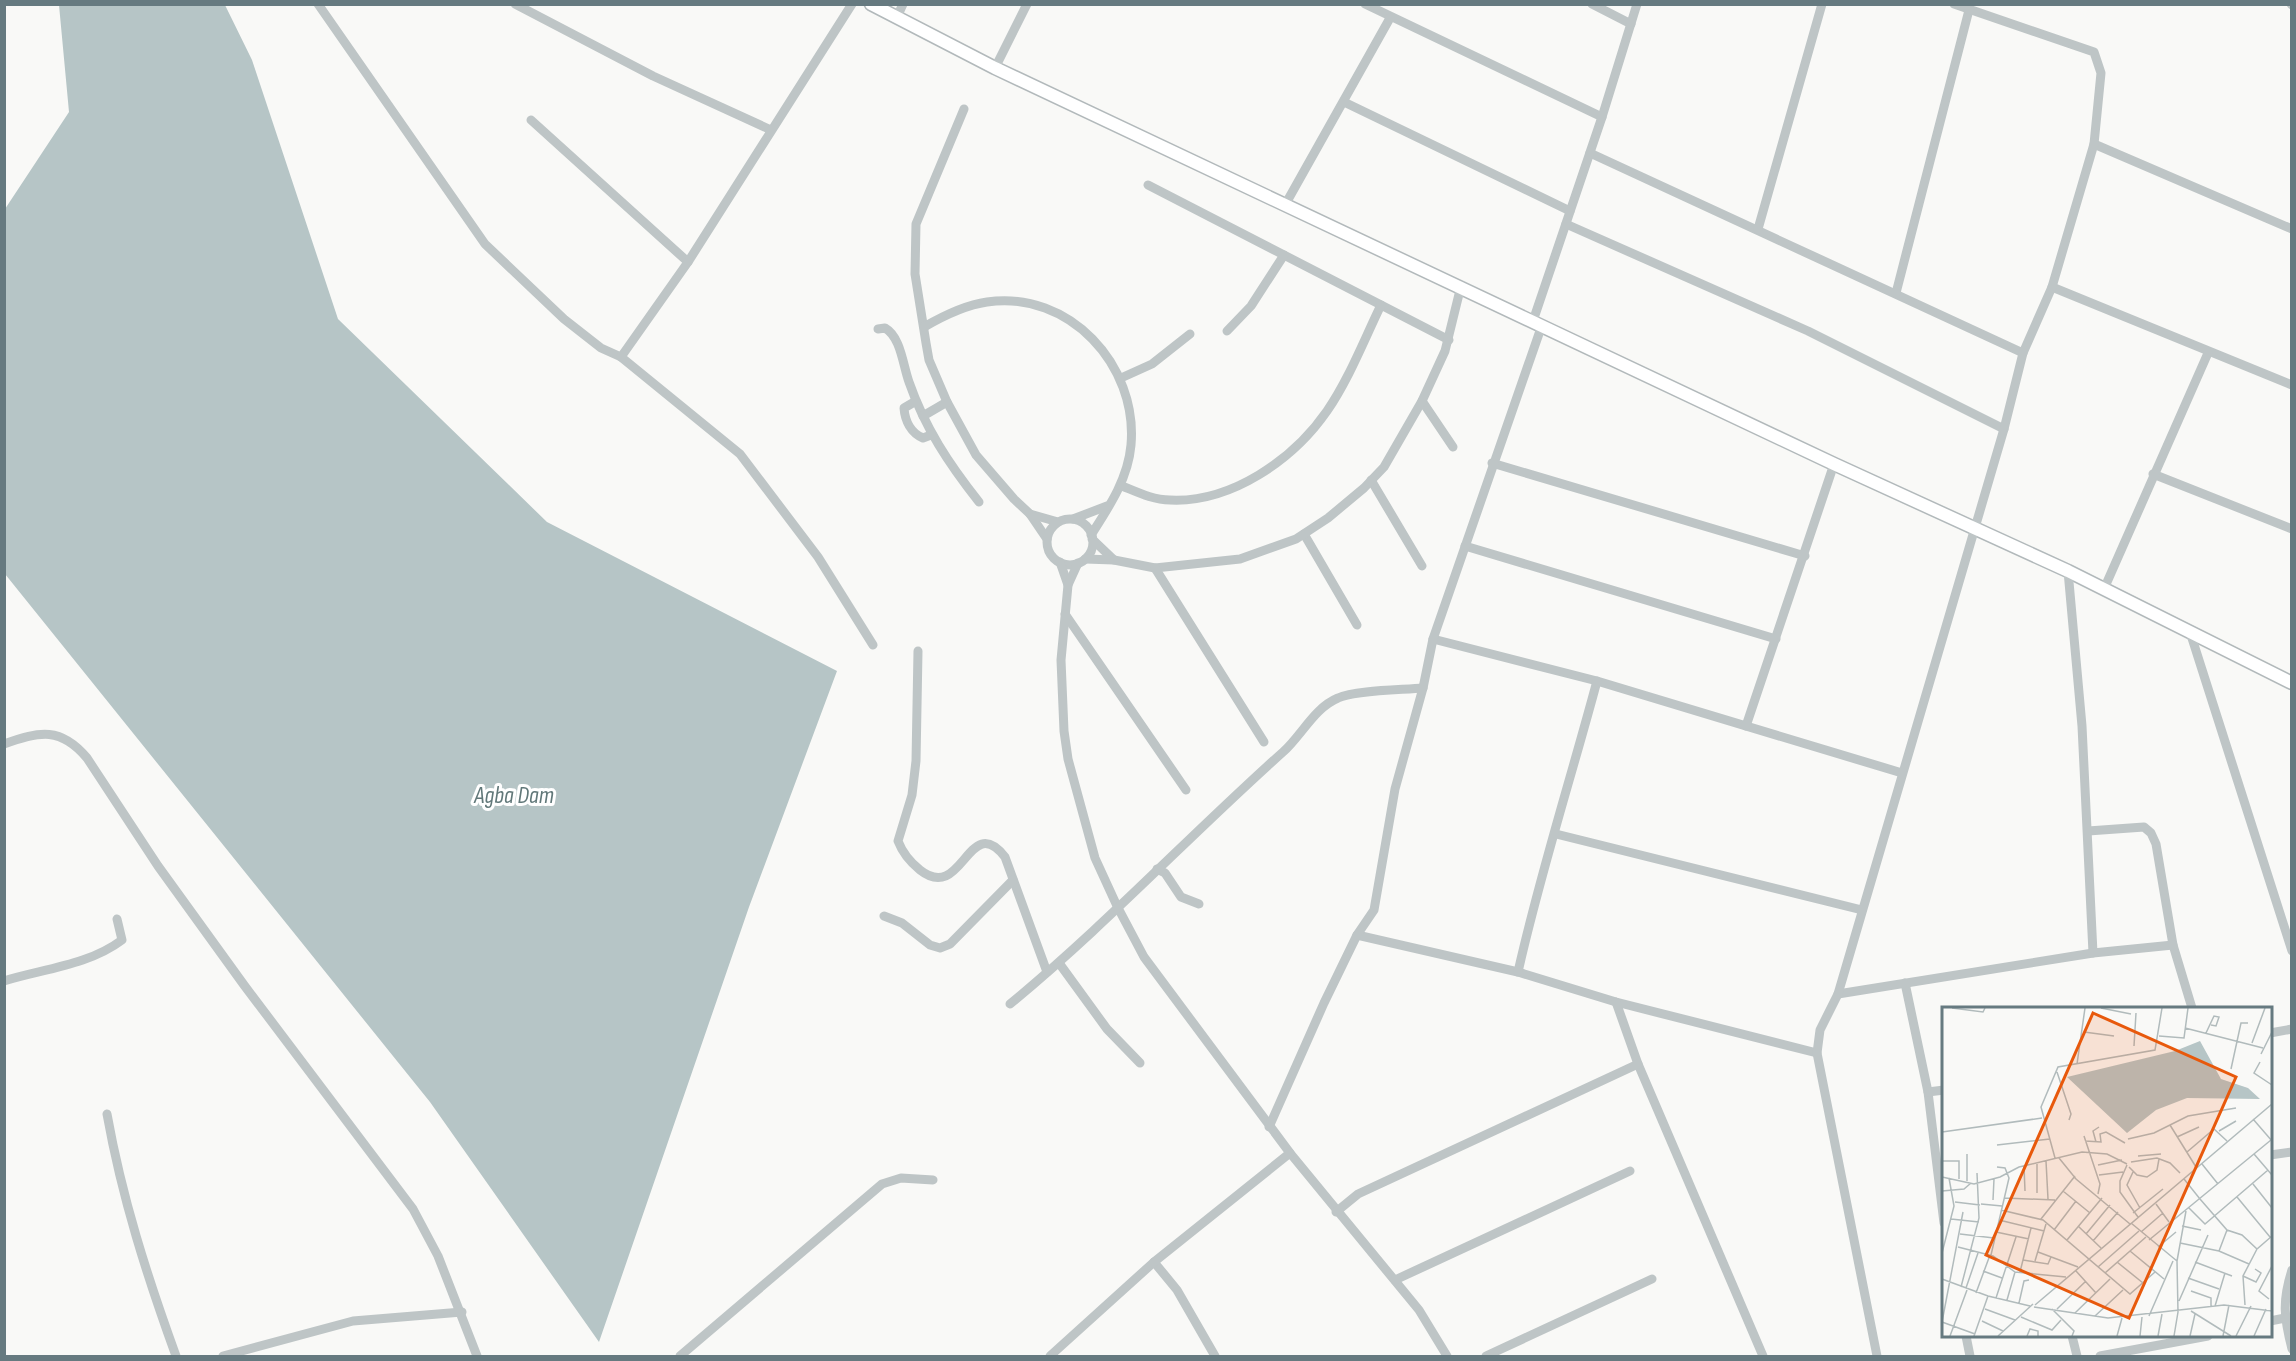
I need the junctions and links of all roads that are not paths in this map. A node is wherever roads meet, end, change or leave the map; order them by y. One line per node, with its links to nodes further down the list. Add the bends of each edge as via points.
1 (318, 4): 44 (street, via 485,244 564,319 602,348)
2 (515, 4): 21 (street, via 653,76)
3 (852, 4): 21 (street)
4 (871, 4): 13 (main road)
5 (903, 4): 13 (street)
6 (1028, 4): 16 (street)
7 (1365, 4): 14 (street)
8 (1592, 4): 15 (street)
9 (1637, 4): 15 (street)
10 (1822, 4): 28 (street)
11 (1954, 4): 12 (street)
12 (1969, 10): 22 (street, via 2094,52 2101,73); 34 (street)
13 (897, 17): 16 (main road)
14 (1390, 18): 17 (street); 19 (street)
15 (1631, 24): 19 (street)
16 (995, 68): 25 (main road)
17 (1344, 102): 25 (street); 26 (street)
18 (964, 109): 37 (street, via 916,224 915,274)
19 (1602, 117): 23 (street)
20 (531, 120): 31 (street)
21 (771, 130): 31 (street)
22 (2094, 144): 29 (street); 33 (street)
23 (1590, 153): 26 (street); 28 (street)
24 (1148, 185): 30 (street)
25 (1285, 205): 32 (main road)
26 (1570, 211): 27 (street)
27 (1566, 224): 36 (street); 51 (street, via 1808,331)
28 (1758, 229): 34 (street)
29 (2292, 229)
30 (1284, 255): 35 (street); 39 (street, via 1251,306)
31 (688, 262): 44 (street)
32 (1461, 286): 36 (main road); 41 (street)
33 (2052, 287): 42 (street); 43 (street)
34 (1896, 293): 42 (street)
35 (1381, 305): 41 (street); 58 (street, via 1329,409 1287,454 1246,483 1213,495 1170,500)
36 (1537, 323): 54 (street); 55 (main road)
37 (924, 327): 45 (street, via 950,313 987,302 1025,303 1082,328 1110,357); 49 (street, via 929,360)
38 (878, 329): 47 (street, via 885,328 895,337)
39 (1227, 331)
40 (1190, 334): 45 (street, via 1152,364)
41 (1449, 340): 48 (street)
42 (2023, 353): 51 (street)
43 (2208, 353): 46 (street); 56 (street)
44 (621, 357): 84 (street, via 740,454 818,557)
45 (1121, 378): 58 (street, via 1131,419 1131,445)
46 (2292, 385)
47 (916, 401): 50 (street); 52 (street, via 904,408 906,419 918,436)
48 (1422, 401): 53 (street); 57 (street, via 1384,467)
49 (946, 402): 50 (street); 61 (street, via 976,454)
50 (923, 416): 52 (street)
51 (2004, 429): 64 (street)
52 (931, 435): 59 (street)
53 (1453, 447)
54 (1492, 463): 69 (street); 70 (street)
55 (1834, 464): 64 (main road); 70 (street)
56 (2153, 474): 65 (street); 78 (street)
57 (1371, 480): 66 (street); 74 (street)
58 (1122, 486): 60 (street)
59 (979, 502)
60 (1107, 506): 62 (street); 67 (street)
61 (1030, 514): 63 (street); 68 (street)
62 (1073, 519): 63 (street); 67 (street, via 1086,526)
63 (1058, 522): 68 (street)
64 (1974, 529): 76 (main road); 92 (street)
65 (2292, 529)
66 (1304, 534): 75 (street, via 1240,559); 80 (street)
67 (1092, 537): 71 (street); 72 (street, via 1091,550)
68 (1047, 539): 73 (street, via 1051,555)
69 (1465, 546): 82 (street); 83 (street)
70 (1805, 556): 83 (street)
71 (1114, 560): 72 (street); 75 (street)
72 (1081, 561): 73 (street); 77 (street)
73 (1060, 562): 77 (street)
74 (1422, 566)
75 (1155, 568): 90 (street)
76 (2068, 571): 78 (main road); 94 (street)
77 (1068, 585): 79 (street)
78 (2104, 589): 81 (main road)
79 (1065, 614): 93 (street); 99 (street, via 1061,660 1068,759 1095,858)
80 (1357, 625)
81 (2190, 632): 87 (main road); 105 (street)
82 (1433, 639): 86 (street); 88 (street)
83 (1776, 639): 89 (street)
84 (873, 645)
85 (918, 651): 97 (street, via 916,761 912,795 898,841 902,852 922,871 940,880 981,844 990,843 1005,856)
86 (1598, 681): 89 (street); 95 (street)
87 (2292, 683)
88 (1423, 688): 96 (street, via 1342,696 1329,703 1288,747); 103 (street, via 1395,789 1374,910)
89 (1746, 726): 92 (street)
90 (1264, 742)
91 (4, 744): 136 (street, via 28,735 61,736 87,758 237,976 413,1209)
92 (1902, 773): 100 (street)
93 (1186, 790)
94 (2088, 831): 104 (street, via 2144,827 2151,833); 106 (street)
95 (1556, 834): 100 (street); 109 (street, via 1535,895)
96 (1157, 869): 98 (street, via 1165,873 1181,897); 99 (street)
97 (1013, 880): 101 (street, via 950,944 940,948); 108 (street)
98 (1199, 904)
99 (1117, 906): 107 (street); 124 (street, via 1144,957)
100 (1862, 910): 112 (street)
101 (884, 916)
102 (117, 920): 110 (street, via 122,940 111,948)
103 (1357, 935): 109 (street); 124 (street)
104 (2173, 945): 106 (street); 115 (street)
105 (2292, 951)
106 (2093, 953): 111 (street)
107 (1059, 963): 108 (street); 119 (street, via 1107,1029)
108 (1047, 972): 114 (street)
109 (1518, 972): 113 (street)
110 (4, 981)
111 (1905, 983): 112 (street); 122 (street)
112 (1838, 994): 118 (street, via 1820,1030)
113 (1616, 1002): 118 (street); 120 (street)
114 (1010, 1004)
115 (2192, 1007)
116 (2292, 1029): 117 (street)
117 (2272, 1033)
118 (1817, 1053): 153 (street)
119 (1140, 1063)
120 (1638, 1064): 131 (street, via 1358,1194); 152 (street)
121 (1942, 1090): 122 (street)
122 (1928, 1092): 130 (street)
123 (107, 1114): 144 (street, via 127,1212)
124 (1269, 1127): 126 (street)
125 (2292, 1152): 127 (street)
126 (1290, 1154): 131 (street); 132 (street)
127 (2272, 1155)
128 (1630, 1171): 135 (street)
129 (933, 1180): 147 (street, via 901,1178 882,1184)
130 (1942, 1206)
131 (1336, 1212): 135 (street)
132 (1155, 1262): 148 (street); 149 (street, via 1177,1290)
133 (2292, 1270): 137 (street, via 2284,1294)
134 (1652, 1279): 151 (street)
135 (1395, 1280): 150 (street)
136 (462, 1312): 145 (street, via 353,1321); 146 (street)
137 (2287, 1321): 142 (street)
138 (1966, 1337): 154 (street)
139 (2072, 1337): 155 (street)
140 (2189, 1337): 141 (street)
141 (2161, 1340): 143 (street)
142 (2292, 1349)
143 (2133, 1353): 156 (street)
144 (176, 1356)
145 (223, 1356)
146 (477, 1356)
147 (680, 1356)
148 (1050, 1356)
149 (1215, 1356)
150 (1447, 1356)
151 (1486, 1356)
152 (1763, 1356)
153 (1877, 1356)
154 (1970, 1356)
155 (2077, 1356)
156 (2100, 1356)

